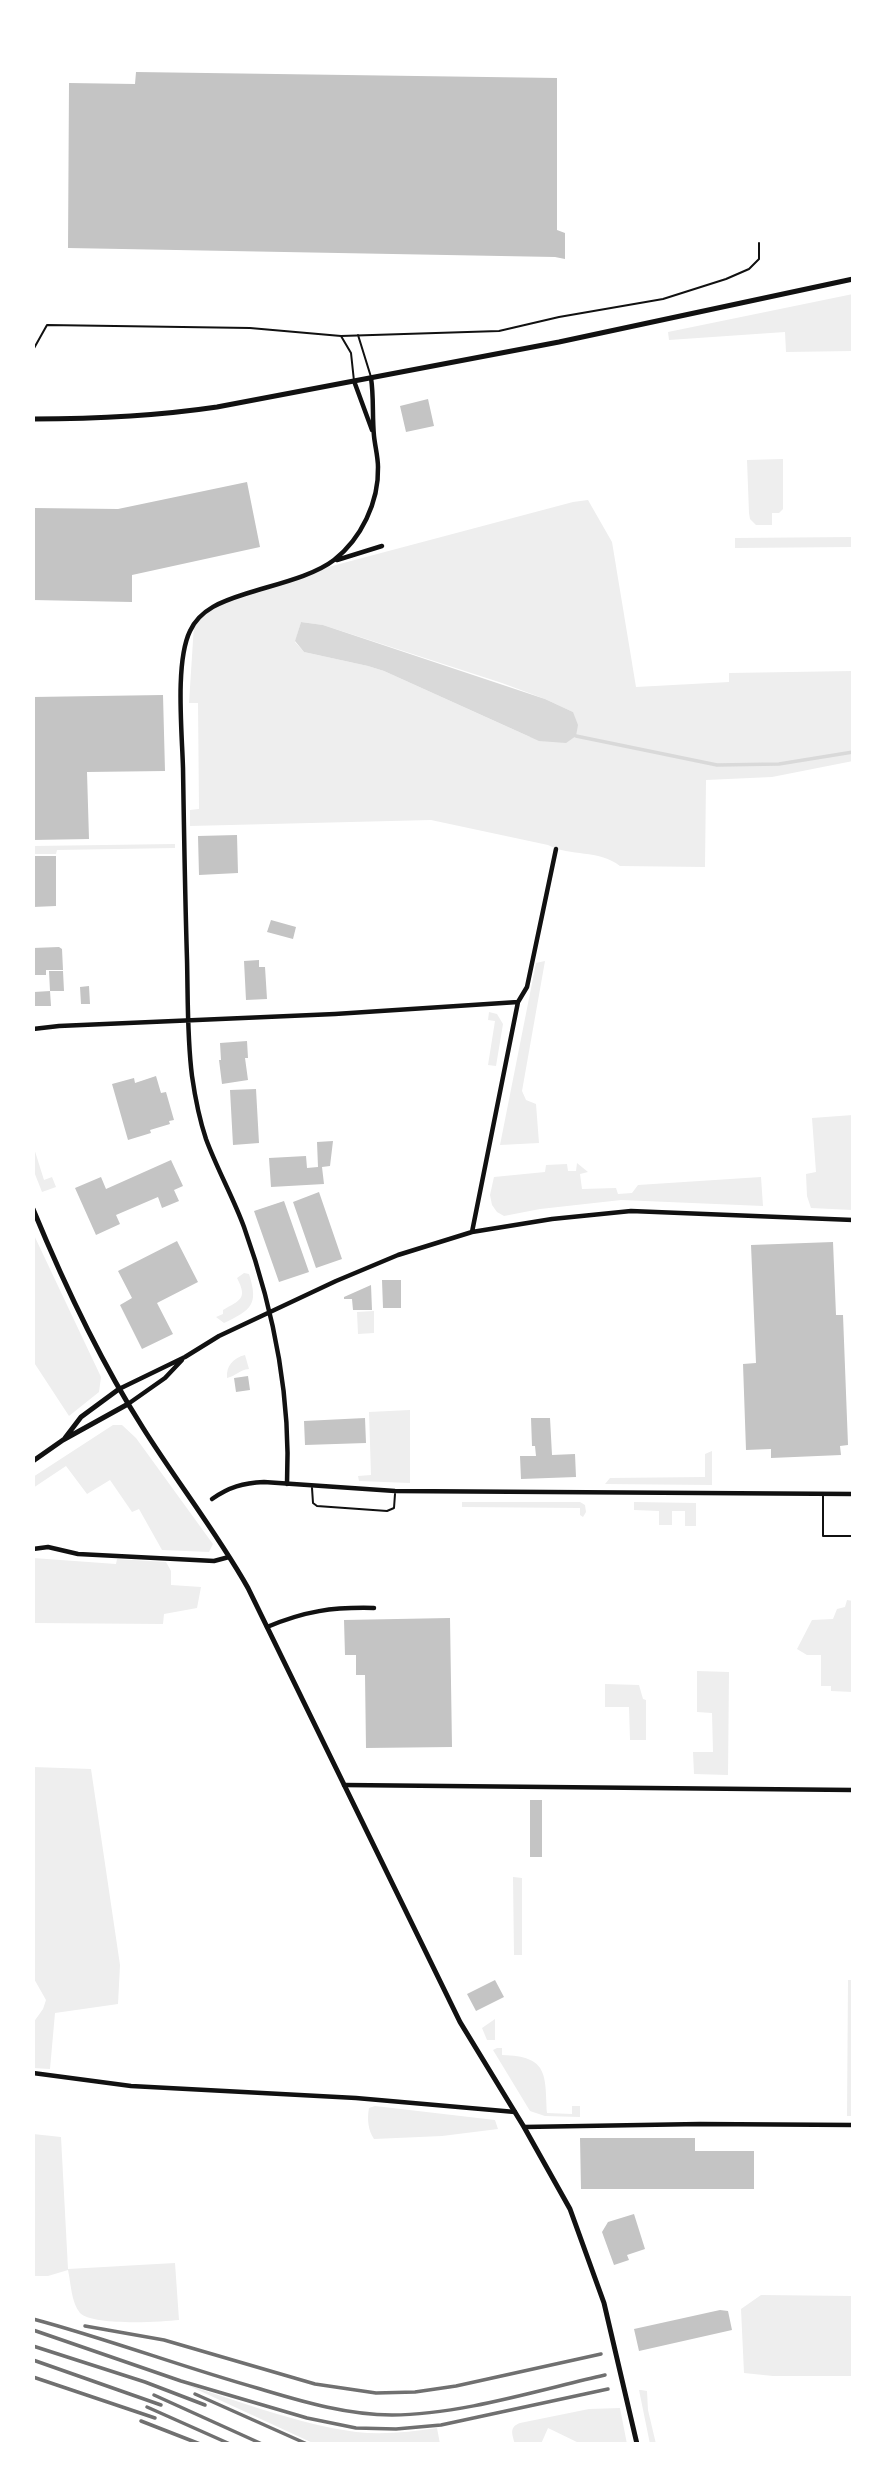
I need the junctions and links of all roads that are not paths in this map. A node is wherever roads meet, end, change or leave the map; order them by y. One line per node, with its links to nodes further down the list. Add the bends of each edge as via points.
1 (759, 243): 3 (lane, via 759,259 749,269 663,299 499,331)
2 (853, 279): 6 (street)
3 (357, 333): 4 (lane); 6 (lane)
4 (341, 335): 5 (lane, via 250,328 47,325); 7 (lane, via 351,354)
5 (33, 350)
6 (371, 378): 7 (street); 9 (street)
7 (354, 381): 8 (street, via 178,413); 9 (street)
8 (33, 419)
9 (374, 434): 11 (street, via 379,468 375,496 360,532)
10 (382, 546): 11 (street)
11 (333, 561): 14 (street, via 208,610 190,631 184,648)
12 (556, 849): 13 (street, via 527,987)
13 (519, 1002): 14 (street); 18 (street)
14 (188, 1021): 15 (street); 19 (street, via 196,1104 206,1140 243,1225)
15 (33, 1030)
16 (33, 1209): 21 (street)
17 (853, 1220): 18 (street, via 631,1211)
18 (472, 1232): 19 (street, via 398,1255)
19 (268, 1313): 20 (street); 25 (street, via 284,1404)
20 (185, 1357): 21 (street); 22 (street)
21 (119, 1389): 22 (street); 23 (street, via 81,1417)
22 (128, 1404): 23 (street); 33 (street)
23 (63, 1440): 24 (street)
24 (33, 1461)
25 (287, 1484): 26 (street); 30 (street, via 244,1483)
26 (312, 1487): 27 (street); 27 (lane, via 317,1506 387,1511 395,1505)
27 (395, 1491): 28 (street)
28 (823, 1494): 29 (street); 31 (lane, via 824,1536)
29 (853, 1494)
30 (212, 1499)
31 (853, 1536)
32 (33, 1549): 33 (street, via 214,1561)
33 (230, 1556): 35 (street)
34 (374, 1608): 35 (street, via 315,1610)
35 (267, 1626): 36 (street)
36 (344, 1785): 37 (street); 39 (street, via 460,2022)
37 (853, 1790)
38 (33, 2073): 39 (street, via 131,2086)
39 (515, 2112): 41 (street)
40 (853, 2125): 41 (street)
41 (524, 2127): 42 (street, via 570,2209 585,2248 604,2303)
42 (637, 2444)

